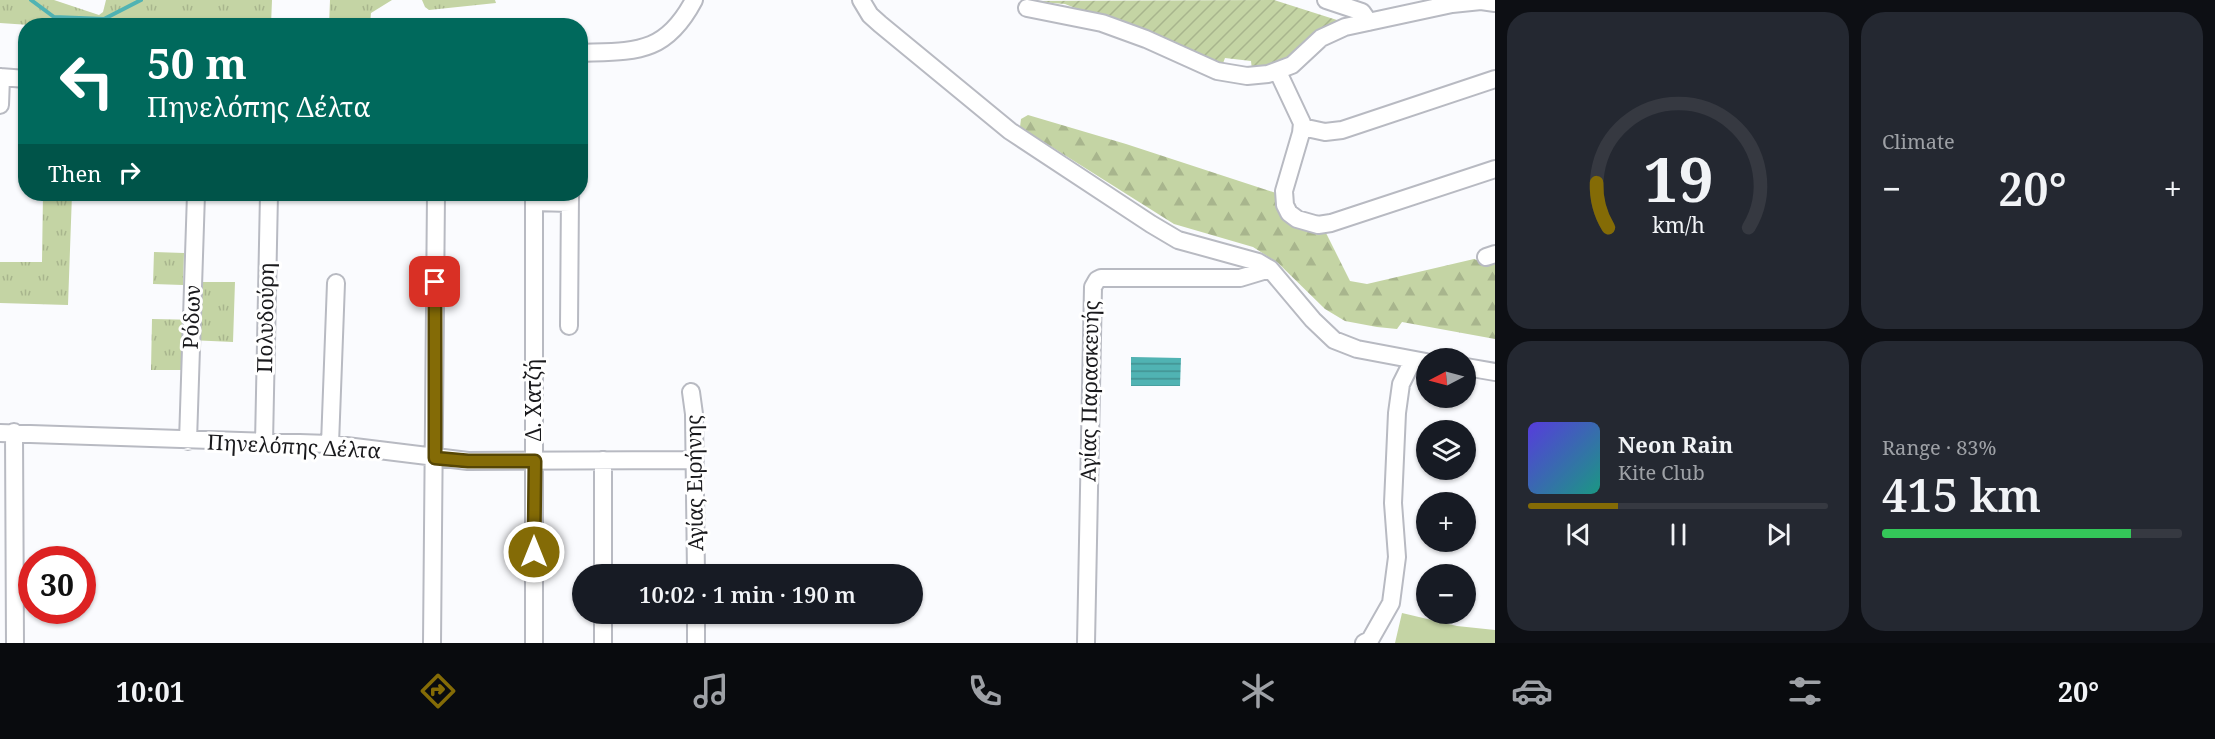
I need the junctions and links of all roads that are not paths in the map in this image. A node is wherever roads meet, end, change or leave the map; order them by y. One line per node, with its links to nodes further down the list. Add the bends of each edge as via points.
1 (694, 0): 9 (street, via 672,32 645,48)
2 (861, 0): 22 (street, via 880,24 1025,141 1178,240 1258,262)
3 (1326, 0): 8 (street, via 1362,12)
4 (1466, 1): 5 (street); 6 (street)
5 (1445, 3): 8 (street)
6 (1495, 3)
7 (1027, 8): 10 (street, via 1126,31 1229,74)
8 (1369, 22): 10 (street, via 1327,34 1298,61)
9 (588, 52)
10 (1278, 72): 15 (street)
11 (0, 77): 12 (street); 14 (street)
12 (18, 78)
13 (1495, 79): 15 (street, via 1342,130 1325,132)
14 (0, 105)
15 (1302, 127): 16 (street, via 1283,196 1293,217 1312,224 1331,223)
16 (1495, 169)
17 (196, 201): 31 (street, Ρόδων)
18 (269, 201): 32 (street, Πολυδούρη)
19 (436, 201): 34 (street)
20 (534, 201): 37 (street, Δ. Χατζή)
21 (570, 201): 24 (street)
22 (1270, 269): 25 (street, via 1334,340 1357,350); 47 (street, Αγίας Παρασκευής, via 1240,278 1101,278 1095,282)
23 (336, 283): 33 (street)
24 (569, 326)
25 (1416, 360)
26 (1416, 366): 48 (street, via 1401,384 1397,412 1393,503 1397,557 1391,603 1370,640)
27 (1476, 369): 28 (street)
28 (1495, 372)
29 (691, 392): 36 (street, Αγίας Ειρήνης)
30 (7, 432): 31 (street, Πηνελόπης Δέλτα); 42 (street)
31 (188, 441): 32 (street, Πηνελόπης Δέλτα)
32 (264, 443): 33 (street, Πηνελόπης Δέλτα)
33 (330, 444): 34 (street, Πηνελόπης Δέλτα)
34 (435, 458): 37 (street, Πηνελόπης Δέλτα); 43 (street)
35 (603, 460): 36 (street, Πηνελόπης Δέλτα); 37 (street, Πηνελόπης Δέλτα); 38 (street)
36 (695, 460): 39 (street, Αγίας Ειρήνης)
37 (535, 461): 44 (street, Δ. Χατζή)
38 (603, 564)
39 (696, 564)
40 (603, 624): 45 (street)
41 (696, 624): 46 (street)
42 (15, 643)
43 (432, 643)
44 (534, 643)
45 (603, 643)
46 (696, 643)
47 (1086, 643)
48 (1364, 643)

